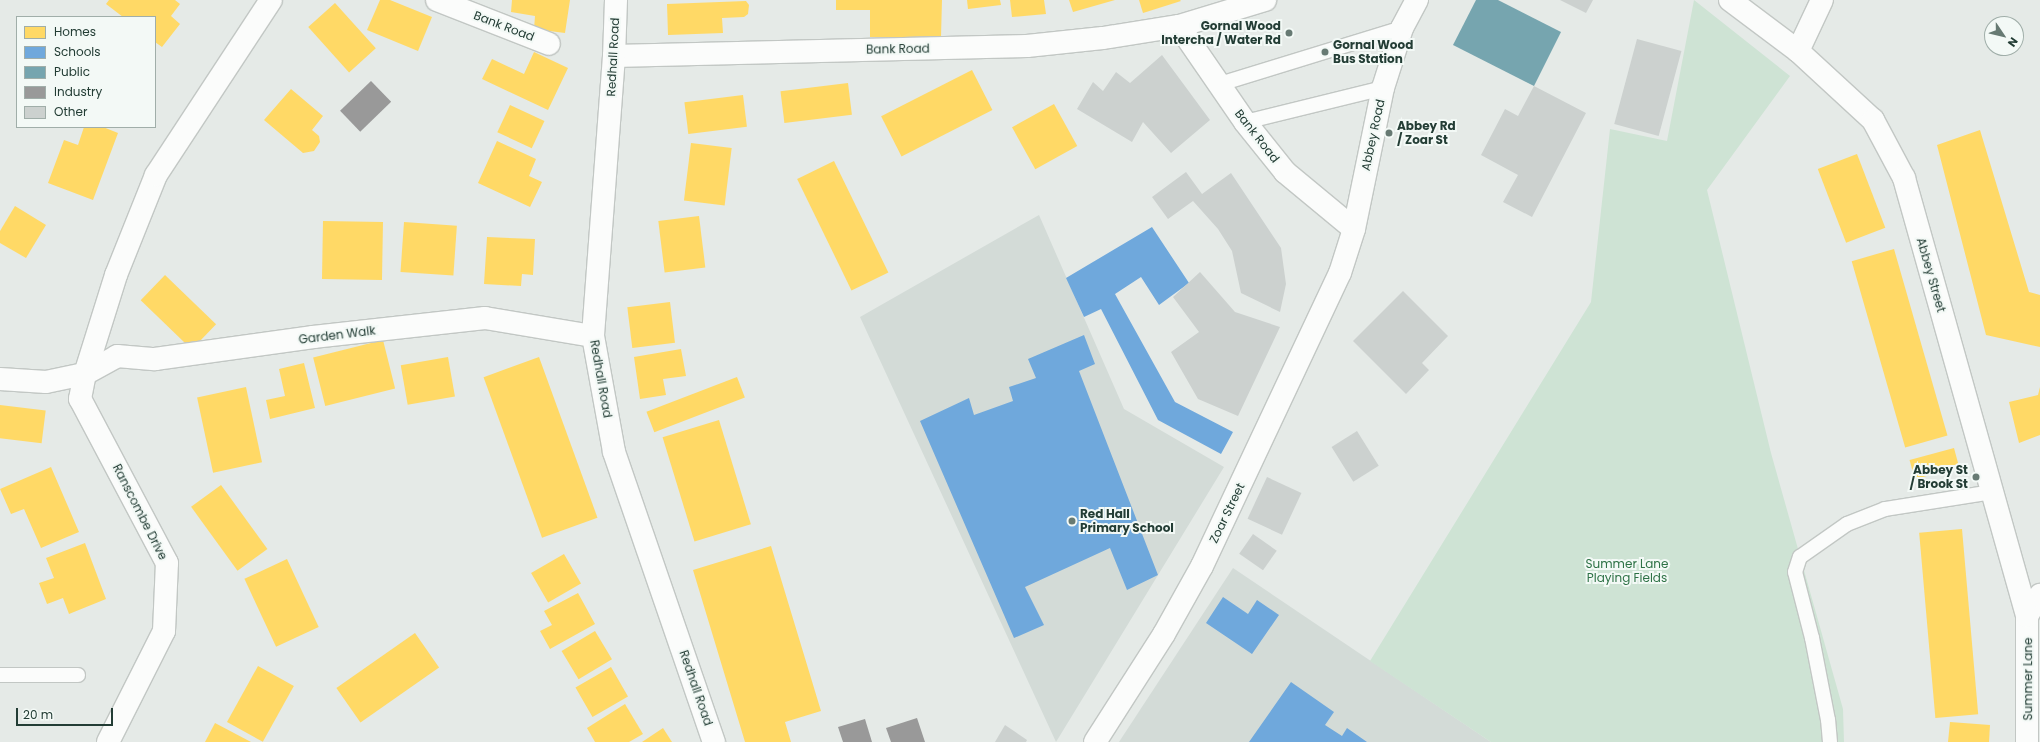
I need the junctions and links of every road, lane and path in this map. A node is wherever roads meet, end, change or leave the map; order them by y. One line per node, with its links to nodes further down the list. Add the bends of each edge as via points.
1 (271, 0): 19 (street, via 156,175 116,275)
2 (437, 0): 10 (street, Bank Road)
3 (616, 0): 12 (street, Redhall Road)
4 (1265, 0): 8 (street, Bank Road)
5 (1417, 0): 9 (street, Abbey Road)
6 (1730, 0): 11 (street, Abbey Street)
7 (1822, 0): 11 (street)
8 (1179, 26): 12 (street, Bank Road, via 1027,46); 13 (street, Bank Road)
9 (1402, 28): 13 (lane); 14 (street, Abbey Road)
10 (549, 44)
11 (1798, 51): 21 (street, Abbey Street, via 1874,120 1904,178)
12 (614, 56): 18 (street, Redhall Road)
13 (1220, 84): 15 (street, Bank Road)
14 (1383, 88): 15 (lane); 16 (street, Abbey Road)
15 (1245, 122): 16 (street, Bank Road, via 1285,172)
16 (1354, 229): 17 (street, Abbey Road)
17 (1340, 273): 28 (street, Zoar Street, via 1202,566 1164,634)
18 (593, 336): 19 (street, Garden Walk, via 486,318 312,337 155,360 117,356); 27 (street, Redhall Road, via 614,452)
19 (85, 374): 20 (street, Garden Walk, via 46,382); 26 (street, Ranscombe Drive, via 80,399 167,563 164,631)
20 (0, 379)
21 (1992, 492): 23 (street, Abbey Street); 29 (lane, via 1885,509 1847,524 1800,556 1795,572 1813,645)
22 (2040, 595): 23 (street)
23 (2027, 616): 30 (street, Summer Lane)
24 (0, 674): 25 (lane)
25 (78, 675)
26 (108, 742)
27 (714, 742)
28 (1095, 742)
29 (1830, 742)
30 (2027, 742)

